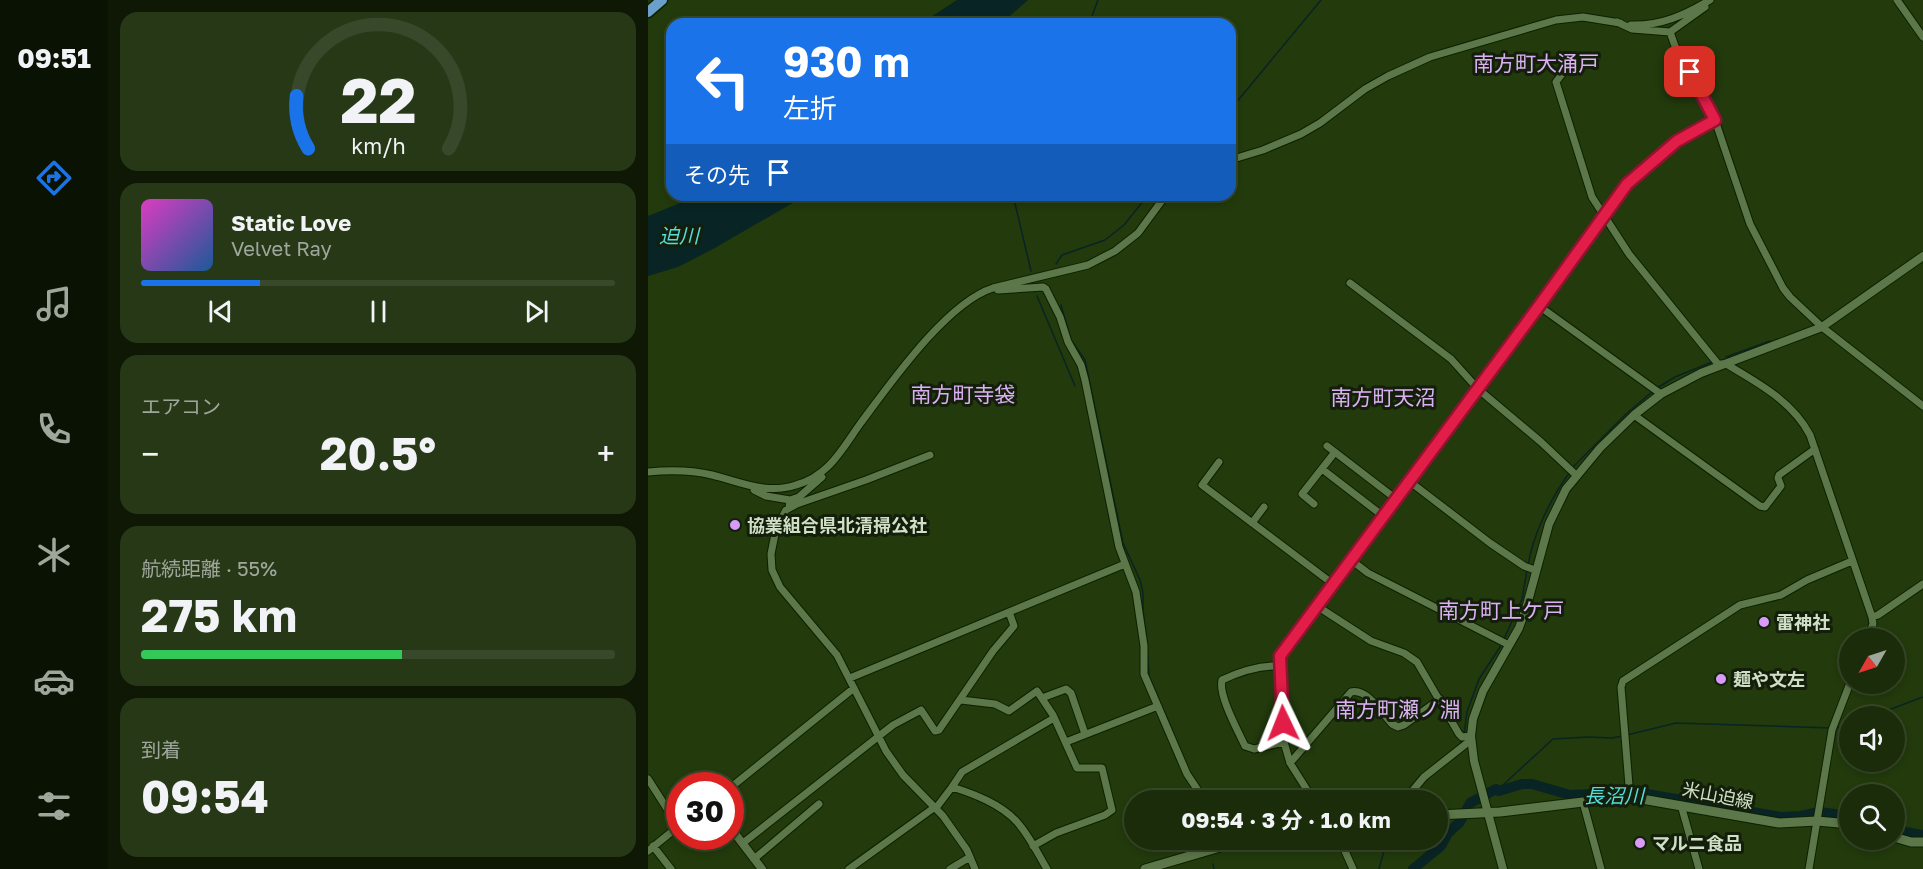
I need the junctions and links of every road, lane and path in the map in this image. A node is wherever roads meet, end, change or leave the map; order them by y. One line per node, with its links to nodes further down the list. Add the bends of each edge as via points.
1 (662, 0): 4 (highway)
2 (1710, 0): 5 (street, via 1662,23); 6 (street, via 1700,12)
3 (1897, 0): 7 (street)
4 (648, 12)
5 (1617, 22): 6 (street, via 1632,28); 10 (street, via 1583,17 1556,20 1430,57 1365,89 1301,134)
6 (1670, 32): 9 (street)
7 (1923, 37)
8 (1596, 58): 12 (street, via 1565,70 1556,82 1592,197)
9 (1715, 120): 12 (street, via 1677,141 1633,177); 17 (street, via 1750,224 1772,268 1790,297)
10 (1236, 158)
11 (1162, 201): 15 (street, via 1138,233 1102,258 1088,265)
12 (1604, 217): 16 (street); 18 (street, via 1718,364)
13 (1923, 256): 17 (street)
14 (1350, 283): 19 (street, via 1451,359)
15 (993, 288): 28 (street, via 978,293 945,320 892,381); 43 (street, via 1043,287 1049,291 1081,365)
16 (1539, 306): 19 (street); 20 (street)
17 (1822, 327): 18 (street); 21 (street)
18 (1726, 364): 20 (street); 24 (street, via 1796,413)
19 (1478, 389): 31 (street); 32 (street)
20 (1657, 391): 22 (street)
21 (1923, 406)
22 (1634, 415): 24 (street, via 1760,506 1766,507 1781,486 1779,475); 31 (street)
23 (1327, 446): 25 (street)
24 (1815, 450): 42 (street)
25 (1335, 452): 29 (street); 34 (street)
26 (930, 455): 38 (street)
27 (1219, 462): 40 (street, via 1202,485)
28 (833, 464): 33 (street, via 794,486); 35 (street, via 799,497)
29 (1322, 469): 36 (street, via 1302,494); 39 (street)
30 (648, 472): 33 (street, via 691,472)
31 (1573, 472): 44 (street)
32 (1409, 481): 34 (street); 44 (street)
33 (747, 486): 35 (street, via 766,496)
34 (1396, 499): 39 (street)
35 (790, 500): 38 (street)
36 (1314, 504)
37 (1264, 507): 40 (street)
38 (789, 508): 53 (street, via 776,529 771,554 774,575 834,651)
39 (1383, 516): 41 (street)
40 (1252, 523): 45 (street)
41 (1350, 560): 45 (street); 51 (street)
42 (1852, 561): 49 (street); 73 (street, via 1781,595 1740,605 1623,681)
43 (1125, 564): 48 (street); 59 (street, via 1138,604 1144,674)
44 (1530, 568): 51 (street, via 1523,618)
45 (1333, 584): 47 (street)
46 (1923, 584): 49 (street)
47 (1317, 606): 52 (street, via 1280,656); 57 (street, via 1371,641 1417,662)
48 (1009, 612): 53 (street); 58 (street, via 1014,626)
49 (1872, 617): 50 (street)
50 (1871, 628)
51 (1505, 643): 63 (street)
52 (1281, 666): 65 (street); 65 (street, via 1230,676 1221,684 1245,746 1254,749)
53 (850, 678): 54 (street)
54 (854, 688): 62 (street); 67 (street)
55 (1846, 694): 81 (street, via 1833,728)
56 (1042, 698): 58 (street, via 1036,691 1009,711 995,704); 60 (street); 61 (street, via 1066,689 1071,693)
57 (1440, 699): 63 (street, via 1454,726); 66 (street, via 1398,727 1365,694 1351,692)
58 (961, 700): 62 (street, via 939,730 935,731 921,710)
59 (1158, 706): 61 (street); 70 (street, via 1187,774)
60 (1054, 718): 64 (street); 69 (street, via 962,772)
61 (1085, 734): 64 (street)
62 (878, 735): 78 (street, via 899,770); 85 (street)
63 (1467, 737): 72 (street); 79 (street)
64 (1066, 742): 88 (street, via 1077,768 1102,768 1112,810)
65 (1284, 742): 66 (street)
66 (1290, 763): 71 (street)
67 (744, 777)
68 (648, 779): 77 (street)
69 (952, 787): 78 (street); 88 (street, via 972,793 1017,822)
70 (1198, 790)
71 (1307, 790)
72 (1413, 790)
73 (1630, 794): 74 (main road, 米山迫線); 76 (main road, 米山迫線)
74 (1583, 802): 79 (main road, 米山迫線); 103 (street)
75 (819, 804): 93 (street)
76 (1681, 805): 81 (main road, 米山迫線, via 1779,823); 104 (street)
77 (666, 806)
78 (936, 808): 92 (street); 96 (street)
79 (1488, 813): 80 (main road, 米山迫線); 102 (street)
80 (1448, 815)
81 (1817, 821): 82 (main road, 米山迫線); 105 (street)
82 (1839, 823)
83 (666, 836): 89 (street)
84 (1905, 840): 86 (main road)
85 (744, 842)
86 (1923, 842)
87 (744, 844): 93 (street)
88 (1033, 846): 99 (street)
89 (651, 849): 94 (street)
90 (1206, 850): 100 (main road)
91 (1344, 850): 101 (street)
92 (970, 857): 97 (street); 98 (street)
93 (754, 859): 95 (street)
94 (671, 869)
95 (762, 869)
96 (849, 869)
97 (950, 869)
98 (975, 869)
99 (1047, 869)
100 (1144, 869)
101 (1353, 869)
102 (1503, 869)
103 (1601, 869)
104 (1699, 869)
105 (1809, 869)

